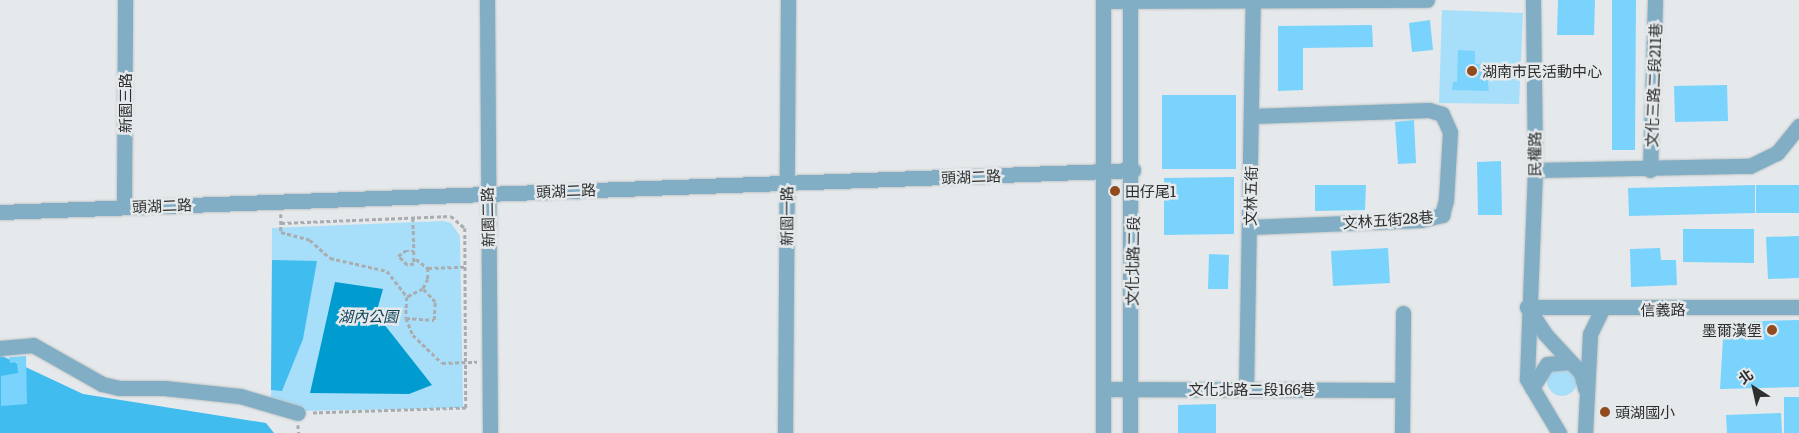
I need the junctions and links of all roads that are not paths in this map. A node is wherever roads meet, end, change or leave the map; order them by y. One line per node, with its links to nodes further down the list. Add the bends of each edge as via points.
1 (125, 0): 18 (street, 新園三路)
2 (487, 0): 17 (street, 新園二路)
3 (788, 0): 16 (street, 新園一路)
4 (1103, 0): 5 (street); 15 (street, 文化北路二段)
5 (1130, 0): 9 (street); 12 (street, 文化北路二段)
6 (1427, 0): 9 (street)
7 (1533, 0): 13 (street, 民權路)
8 (1655, 0): 14 (street, 文化三路二段211巷)
9 (1253, 2): 10 (street, 文林五街)
10 (1251, 116): 20 (street, 文林五街); 20 (street, 文林五街28巷, via 1429,110 1442,114 1450,132 1446,200 1442,215 1422,220)
11 (1799, 126): 14 (street, 文化三路二段211巷, via 1777,153 1750,166)
12 (1133, 170): 15 (street, 頭湖二路); 29 (street, 文化北路二段)
13 (1535, 170): 14 (street, 文化三路二段211巷); 21 (street, 民權路)
14 (1650, 170)
15 (1103, 171): 16 (street, 頭湖二路); 28 (street, 文化北路二段)
16 (786, 182): 17 (street, 頭湖二路); 35 (street, 新園一路)
17 (487, 193): 18 (street, 頭湖二路); 34 (street, 新園二路)
18 (124, 206): 19 (street, 頭湖二路)
19 (0, 212)
20 (1249, 227): 30 (street, 文林五街)
21 (1527, 307): 23 (street, 信義路); 26 (street); 27 (street, 民權路, via 1527,379)
22 (1799, 308): 23 (street, 信義路)
23 (1602, 309): 32 (street, via 1590,334)
24 (1403, 314): 31 (street)
25 (0, 348): 33 (street, via 33,345 102,384 119,388 164,388 240,396)
26 (1570, 362): 27 (street, via 1547,364); 32 (street, via 1581,373)
27 (1532, 388): 39 (street, 民權路)
28 (1102, 389): 29 (street, 文化北路二段166巷); 36 (street, 文化北路二段)
29 (1130, 389): 30 (street, 文化北路二段166巷); 37 (street, 文化北路二段)
30 (1246, 389): 31 (street, 文化北路二段166巷)
31 (1400, 390): 38 (street)
32 (1587, 397): 40 (street)
33 (298, 413)
34 (490, 433)
35 (785, 433)
36 (1102, 433)
37 (1130, 433)
38 (1402, 433)
39 (1558, 433)
40 (1585, 433)

